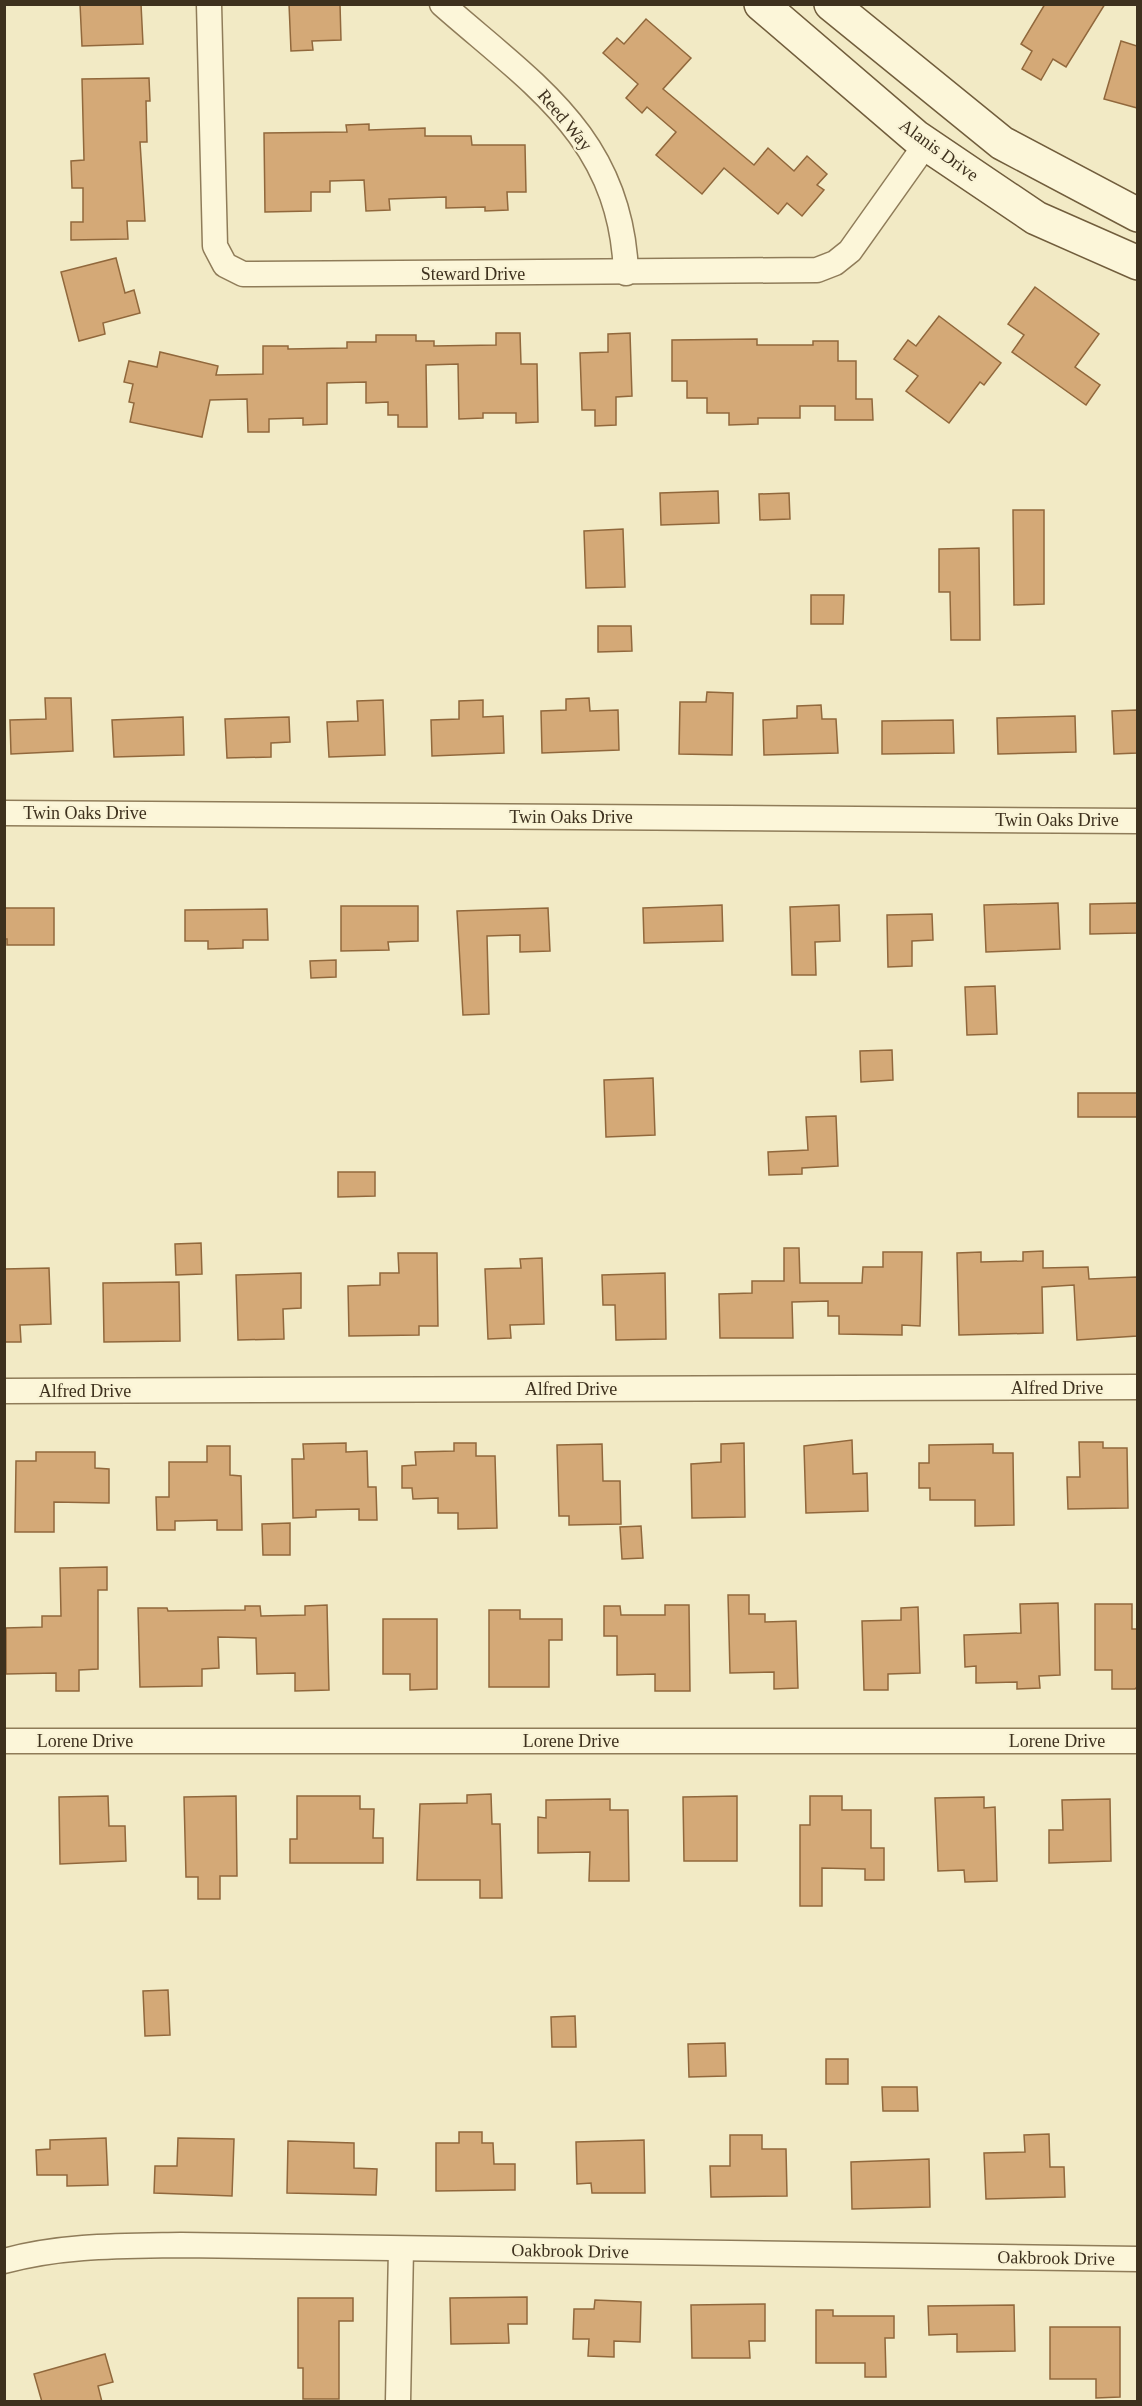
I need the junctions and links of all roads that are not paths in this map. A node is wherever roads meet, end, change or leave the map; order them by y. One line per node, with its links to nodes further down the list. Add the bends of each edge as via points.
1 (209, 4): 8 (street, Steward Drive, via 214,246 233,271)
2 (442, 4): 8 (street, Reed Way, via 552,100 588,143 613,193 625,248)
3 (761, 4): 5 (main road, Alanis Drive)
4 (831, 4): 6 (main road, via 1002,143)
5 (926, 144): 7 (main road, Alanis Drive, via 1036,218); 8 (street, Steward Drive, via 850,251 835,263 817,270)
6 (1137, 215)
7 (1137, 263)
8 (626, 273)
9 (4, 813): 10 (street, Twin Oaks Drive)
10 (1137, 821)
11 (1137, 1387): 12 (street, Alfred Drive)
12 (4, 1391)
13 (4, 1741): 14 (street, Lorene Drive)
14 (1137, 1741)
15 (401, 2249): 16 (street, Oakbrook Drive); 17 (street, Oakbrook Drive, via 69,2247); 18 (street)
16 (1137, 2259)
17 (4, 2261)
18 (398, 2402)

